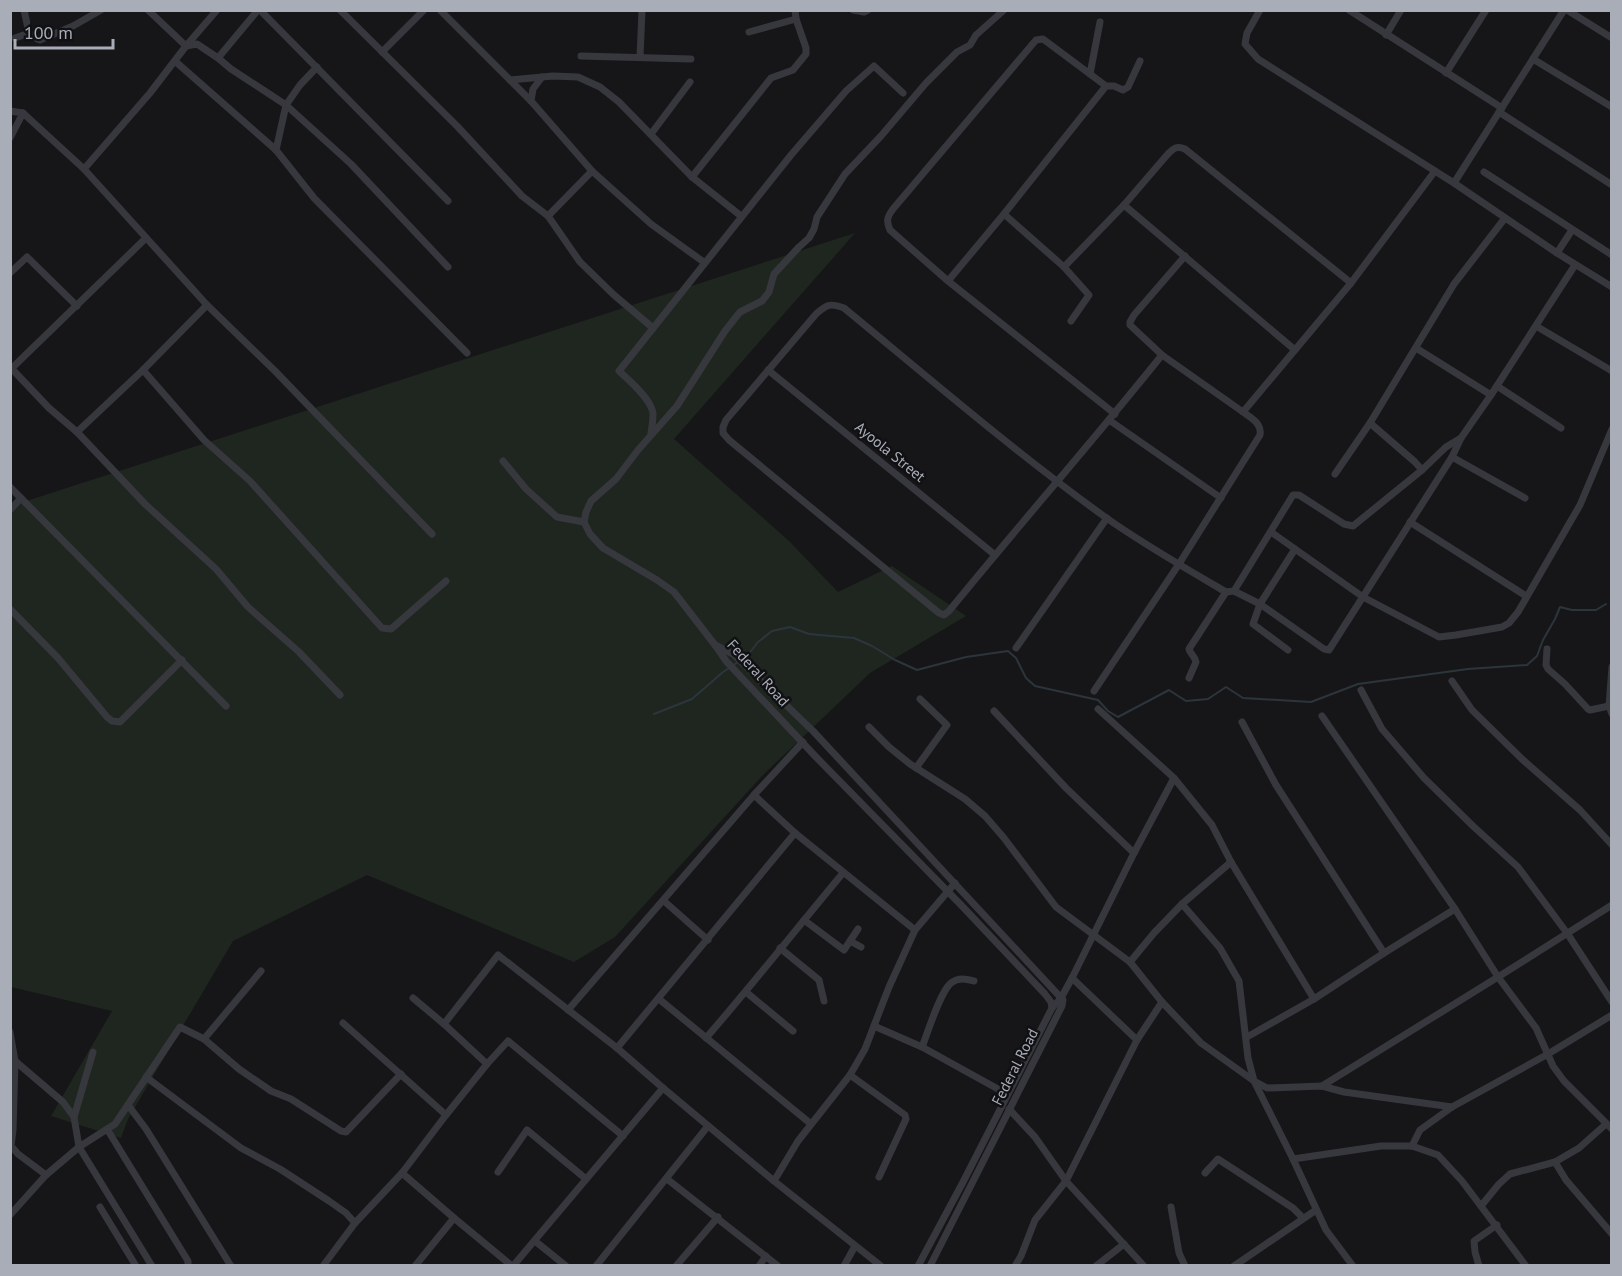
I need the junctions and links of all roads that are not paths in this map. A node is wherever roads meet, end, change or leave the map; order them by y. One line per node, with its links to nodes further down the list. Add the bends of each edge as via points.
1 (24, 10): 21 (street)
2 (101, 10): 21 (street, via 40,40)
3 (148, 10): 25 (street)
4 (217, 10): 25 (street)
5 (259, 10): 29 (street); 34 (street)
6 (340, 10): 26 (street)
7 (424, 10): 26 (street)
8 (440, 10): 38 (street)
9 (642, 10): 28 (street)
10 (854, 10): 11 (street)
11 (868, 10)
12 (1004, 10): 98 (street, via 926,83 844,174 808,238 774,274 769,292 762,301 740,312 724,331 676,406)
13 (1260, 10): 53 (street, via 1245,44 1258,59)
14 (1349, 10): 22 (street)
15 (1401, 10): 22 (street)
16 (1486, 10): 35 (street)
17 (1566, 10): 24 (street); 31 (street)
18 (795, 15): 20 (street); 55 (street, via 806,54 793,70 771,78)
19 (1100, 22): 36 (street)
20 (749, 32)
21 (29, 33): 23 (street)
22 (1386, 34): 35 (street)
23 (15, 38)
24 (1611, 39)
25 (186, 46): 29 (street, via 197,44); 33 (street)
26 (382, 52): 61 (street, via 522,196)
27 (581, 56): 28 (street)
28 (640, 57): 30 (street)
29 (218, 58): 43 (street)
30 (691, 59)
31 (1533, 59): 44 (street); 45 (street)
32 (1140, 61): 40 (street, via 1128,87 1123,90)
33 (176, 62): 50 (street); 51 (street)
34 (317, 67): 43 (street); 58 (street)
35 (1446, 73): 45 (street)
36 (1090, 74): 40 (street); 74 (street, via 1043,39 1036,40 888,216 890,230)
37 (542, 77): 38 (street); 42 (street, via 533,89); 48 (street, via 579,77 600,87)
38 (510, 80): 42 (street)
39 (690, 82): 48 (street)
40 (1106, 86): 60 (street)
41 (903, 93): 62 (street, via 874,66 846,91)
42 (531, 101): 52 (street)
43 (286, 105): 50 (street); 71 (street, via 351,164)
44 (1611, 107)
45 (1500, 110): 56 (street); 57 (street)
46 (10, 111): 47 (street)
47 (23, 113): 49 (street); 51 (street)
48 (651, 134): 55 (street)
49 (10, 138)
50 (276, 150): 84 (street, via 314,198)
51 (84, 170): 65 (street)
52 (592, 171): 61 (street); 69 (street, via 651,224)
53 (1434, 171): 56 (street); 75 (street)
54 (1484, 172): 64 (street)
55 (692, 177): 62 (street)
56 (1455, 183): 63 (street)
57 (1611, 185)
58 (448, 201)
59 (1124, 205): 68 (street); 72 (street); 75 (street, via 1167,155 1180,147)
60 (1004, 214): 72 (street); 74 (street)
61 (548, 216): 81 (street, via 580,262)
62 (741, 216): 69 (street)
63 (1505, 218): 66 (street); 82 (street, via 1454,284)
64 (1572, 230): 66 (street); 67 (street)
65 (146, 238): 77 (street); 78 (street)
66 (1557, 254): 70 (street)
67 (1611, 255)
68 (1185, 256): 83 (street); 85 (street, via 1130,321 1132,328)
69 (705, 263): 81 (street)
70 (1575, 265): 76 (street); 80 (street)
71 (448, 267)
72 (1064, 267): 79 (street, via 1089,295)
73 (10, 273): 78 (street, via 27,256)
74 (948, 281): 93 (street)
75 (1351, 283): 83 (street)
76 (1611, 287)
77 (207, 304): 87 (street); 114 (street)
78 (77, 306): 86 (street)
79 (1071, 321)
80 (1536, 326): 89 (street); 90 (street)
81 (653, 328): 98 (street, via 619,371 653,411)
82 (1416, 348): 91 (street); 94 (street)
83 (1295, 350): 92 (street)
84 (467, 353)
85 (1162, 355): 92 (street); 93 (street)
86 (11, 370): 97 (street)
87 (143, 370): 97 (street); 118 (street, via 204,440 250,481 382,628 391,629)
88 (768, 370): 104 (street, via 816,314 835,304); 116 (street, Ayoola Street); 116 (street, via 726,420 723,433 930,606 947,614)
89 (1611, 371)
90 (1497, 386): 91 (street); 95 (street)
91 (1491, 395): 99 (street)
92 (1243, 412): 107 (street, via 1258,424 1260,435)
93 (1112, 417): 104 (street); 107 (street)
94 (1370, 423): 102 (street); 103 (street)
95 (1561, 428)
96 (1611, 429): 121 (street, via 1575,514)
97 (77, 432): 136 (street)
98 (651, 434): 111 (street, via 616,479 591,501)
99 (1461, 438): 100 (street); 102 (street)
100 (1452, 457): 108 (street); 112 (street)
101 (502, 461): 111 (street, via 557,517)
102 (1422, 470): 113 (street, via 1353,526 1293,495)
103 (1335, 474)
104 (1057, 482): 110 (street); 116 (street)
105 (10, 487): 106 (street)
106 (21, 498): 109 (street); 129 (street)
107 (1221, 498): 117 (street)
108 (1525, 498)
109 (10, 510)
110 (1107, 518): 117 (street); 126 (street)
111 (584, 522): 125 (street, via 603,548 674,592)
112 (1410, 522): 121 (street); 122 (street)
113 (1271, 532): 115 (street); 119 (street)
114 (432, 534)
115 (1295, 549): 122 (street); 123 (street)
116 (995, 555)
117 (1179, 564): 120 (street); 135 (street)
118 (446, 581)
119 (1234, 591): 120 (street); 123 (street)
120 (1226, 592): 132 (street, via 1190,649 1196,662)
121 (1526, 596): 122 (street, via 1518,612 1502,627 1439,637)
122 (1364, 597): 123 (street, via 1327,650)
123 (1260, 604): 128 (street, via 1253,624)
124 (10, 609): 129 (street, via 112,721 120,722)
125 (715, 645): 145 (street, Federal Road); 154 (street, Federal Road, via 733,654 813,731)
126 (1016, 648)
127 (1547, 649): 140 (street, via 1545,665 1588,709)
128 (1288, 650)
129 (182, 660): 138 (street)
130 (1611, 667): 131 (street)
131 (1611, 676): 140 (street)
132 (1189, 678)
133 (1452, 681): 150 (street, via 1472,710)
134 (1361, 690): 163 (street, via 1382,729 1424,778 1518,867)
135 (1094, 691)
136 (340, 695)
137 (920, 699): 146 (street, via 947,725)
138 (226, 706)
139 (1098, 708): 147 (street)
140 (1610, 710)
141 (994, 711): 151 (street)
142 (1322, 716): 159 (street)
143 (1242, 722): 169 (street, via 1276,785)
144 (869, 727): 146 (street)
145 (802, 742): 148 (street); 155 (street, Federal Road)
146 (916, 768): 164 (street, via 985,816 1056,907)
147 (1174, 778): 151 (street); 152 (street, via 1212,825)
148 (754, 795): 149 (street); 156 (street)
149 (795, 833): 153 (street); 165 (street)
150 (1611, 844)
151 (1134, 853): 164 (street)
152 (1231, 862): 157 (street); 179 (street)
153 (843, 873): 160 (street); 162 (street)
154 (955, 883): 155 (street); 177 (street, Federal Road)
155 (948, 892): 162 (street); 183 (street, Federal Road, via 1045,994)
156 (664, 901): 165 (street); 184 (street)
157 (1182, 904): 170 (street); 192 (street, via 1221,948 1239,981)
158 (1611, 905): 163 (street)
159 (1455, 909): 169 (street); 172 (street)
160 (804, 920): 166 (street, via 844,950); 168 (street)
161 (858, 929): 166 (street)
162 (915, 930): 188 (street)
163 (1567, 933): 172 (street); 182 (street)
164 (1094, 936): 170 (street); 173 (street)
165 (708, 940): 178 (street)
166 (850, 941): 167 (street)
167 (861, 947)
168 (780, 948): 175 (street); 180 (street, via 819,980)
169 (1384, 953): 179 (street)
170 (1130, 962): 181 (street)
171 (261, 971): 193 (street)
172 (1498, 977): 198 (street, via 1536,1028); 205 (street)
173 (1072, 978): 177 (street); 194 (street)
174 (974, 981): 195 (street, via 964,979 950,984)
175 (746, 992): 189 (street); 191 (street)
176 (413, 998): 187 (street)
177 (1061, 998): 183 (street); 210 (street, Federal Road, via 1062,1006)
178 (658, 999): 191 (street); 196 (street)
179 (1314, 999): 192 (street)
180 (824, 1001)
181 (1162, 1002): 194 (street); 204 (street, via 1201,1043)
182 (1611, 1002)
183 (1052, 1008): 207 (street, Federal Road)
184 (568, 1010): 187 (street, via 498,955); 196 (street)
185 (1611, 1015): 198 (street)
186 (343, 1023): 201 (street)
187 (444, 1024): 200 (street)
188 (874, 1026): 195 (street); 202 (street)
189 (793, 1030)
190 (10, 1032): 199 (street)
191 (706, 1038): 213 (street)
192 (1246, 1038): 204 (street)
193 (204, 1039): 201 (street, via 271,1091 346,1132); 203 (street, via 180,1027)
194 (1137, 1040): 230 (street)
195 (922, 1047): 207 (street)
196 (617, 1048): 206 (street)
197 (93, 1052): 212 (street)
198 (1548, 1054): 209 (street); 215 (street, via 1564,1081)
199 (15, 1061): 212 (street, via 63,1102); 225 (street, via 10,1146)
200 (487, 1064): 211 (street); 217 (street, via 508,1041)
201 (401, 1074): 211 (street)
202 (850, 1075): 213 (street); 226 (street, via 905,1115)
203 (146, 1077): 208 (street); 239 (street, via 241,1149 286,1173)
204 (1254, 1081): 205 (street, via 1267,1088); 220 (street)
205 (1322, 1086): 209 (street)
206 (663, 1088): 214 (street); 217 (street)
207 (1007, 1094): 261 (street, Federal Road)
208 (128, 1105): 216 (street); 250 (street)
209 (1452, 1107): 218 (street, via 1420,1130)
210 (1009, 1109): 230 (street, via 1035,1137); 262 (street, Federal Road)
211 (446, 1115): 223 (street)
212 (74, 1117): 219 (street)
213 (811, 1124): 229 (street)
214 (708, 1126): 228 (street); 229 (street)
215 (1609, 1126): 221 (street)
216 (107, 1130): 219 (street); 249 (street)
217 (623, 1136): 227 (street)
218 (1412, 1146): 220 (street, via 1381,1146); 231 (street, via 1438,1155)
219 (79, 1147): 225 (street); 248 (street)
220 (1293, 1159): 234 (street)
221 (1555, 1162): 231 (street, via 1510,1174); 241 (street)
222 (498, 1172): 227 (street, via 527,1130)
223 (402, 1173): 237 (street); 239 (street)
224 (1205, 1173): 238 (street, via 1218,1159)
225 (46, 1175): 235 (street)
226 (879, 1177)
227 (586, 1179): 242 (street)
228 (667, 1179): 236 (street); 255 (street)
229 (774, 1181): 244 (street)
230 (1066, 1181): 243 (street); 263 (street, via 1035,1220)
231 (1481, 1206): 240 (street)
232 (100, 1207): 247 (street)
233 (1171, 1207): 266 (street)
234 (1316, 1210): 238 (street); 267 (street)
235 (10, 1215)
236 (718, 1217): 245 (street); 256 (street)
237 (453, 1218): 252 (street); 253 (street)
238 (1303, 1218): 246 (street)
239 (355, 1223): 251 (street)
240 (1497, 1225): 268 (street, via 1474,1241); 269 (street)
241 (1611, 1234)
242 (535, 1242): 253 (street); 254 (street)
243 (1124, 1244): 264 (street); 265 (street)
244 (855, 1246): 259 (street); 260 (street)
245 (766, 1256): 257 (street); 258 (street)
246 (1237, 1265)
247 (136, 1266)
248 (152, 1266)
249 (188, 1266)
250 (231, 1266)
251 (322, 1266)
252 (415, 1266)
253 (513, 1266)
254 (566, 1266)
255 (596, 1266)
256 (676, 1266)
257 (759, 1266)
258 (778, 1266)
259 (844, 1266)
260 (881, 1266)
261 (918, 1266)
262 (930, 1266)
263 (1015, 1266)
264 (1096, 1266)
265 (1144, 1266)
266 (1185, 1266)
267 (1353, 1266)
268 (1479, 1266)
269 (1526, 1266)

